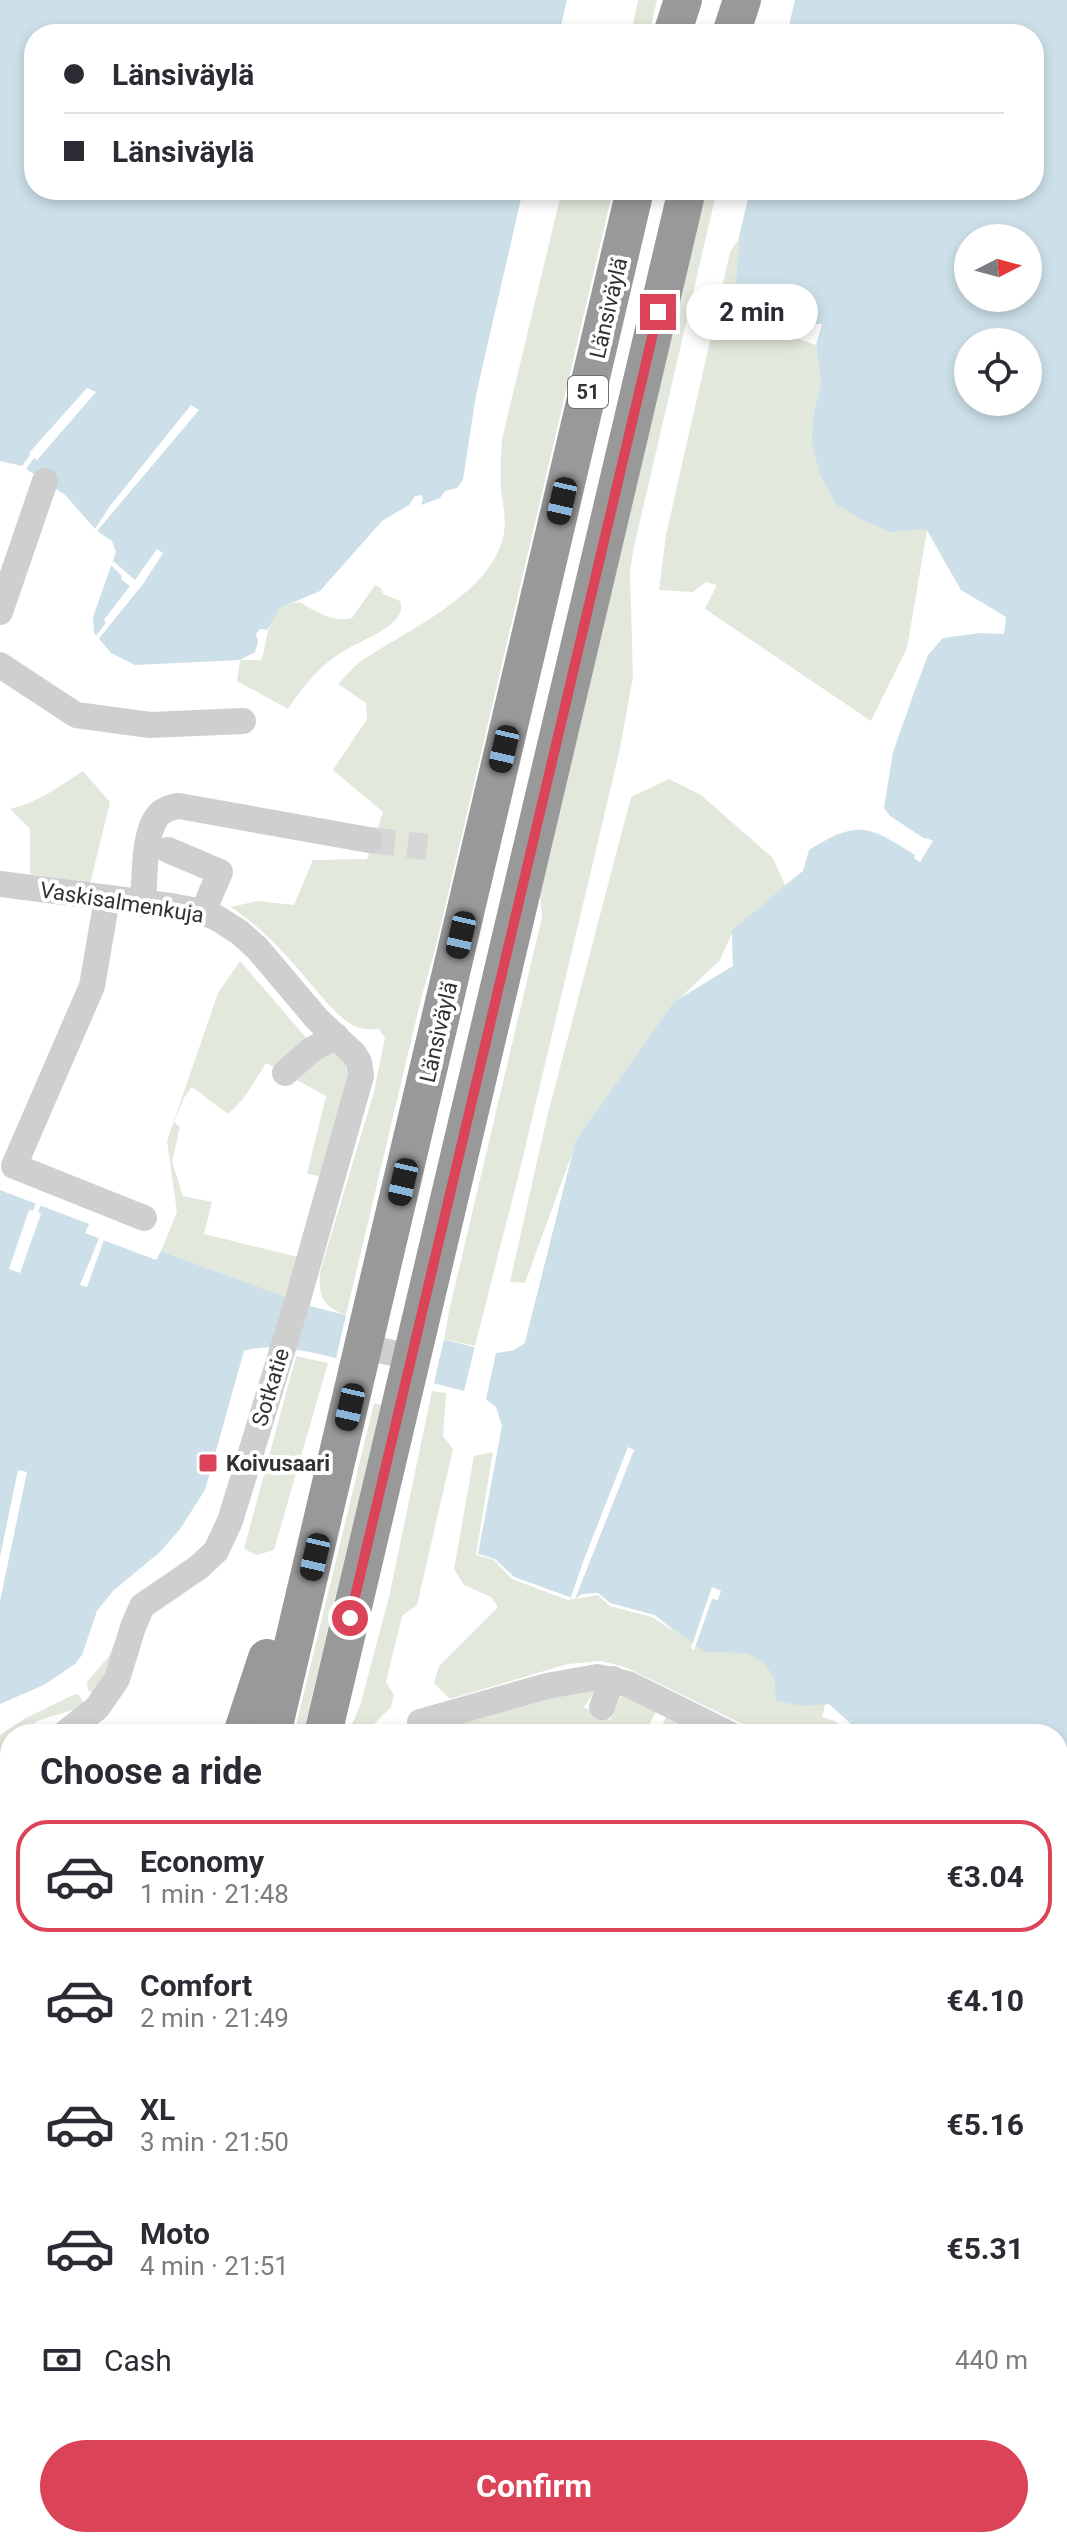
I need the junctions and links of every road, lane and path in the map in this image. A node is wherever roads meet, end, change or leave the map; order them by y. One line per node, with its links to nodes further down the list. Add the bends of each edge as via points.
1 (676, 0): 5 (highway)
2 (683, 0): 6 (highway)
3 (726, 0): 7 (highway)
4 (742, 0): 8 (highway)
5 (673, 24)
6 (675, 24)
7 (722, 24)
8 (734, 24)
9 (633, 200): 25 (highway, Länsiväylä / 51)
10 (685, 200): 26 (highway, 51)
11 (45, 481): 12 (street)
12 (0, 612)
13 (0, 665): 14 (street, via 76,715 150,725)
14 (243, 721)
15 (369, 840): 19 (street, via 168,808 157,816 150,833)
16 (168, 850): 20 (street, via 220,872)
17 (1, 888): 18 (street, Vaskisalmenkuja)
18 (107, 899): 19 (street, Vaskisalmenkuja); 24 (street, via 92,986 14,1166)
19 (143, 904): 20 (street, Vaskisalmenkuja)
20 (203, 912): 21 (street, Vaskisalmenkuja, via 257,948)
21 (336, 1036): 22 (street); 23 (street, Vaskisalmenkuja, via 359,1062)
22 (285, 1073)
23 (361, 1076): 31 (street, Sotkatie, via 230,1521 216,1551 142,1606 117,1679 97,1708)
24 (144, 1218)
25 (361, 1360): 26 (street); 27 (highway, Länsiväylä / 51)
26 (408, 1371): 34 (highway, 51)
27 (336, 1468): 32 (highway, via 295,1548); 33 (highway, Länsiväylä / 51)
28 (613, 1679): 29 (street); 30 (street, via 584,1677); 35 (street)
29 (602, 1707)
30 (416, 1720)
31 (77, 1724)
32 (245, 1724)
33 (274, 1724)
34 (325, 1724)
35 (708, 1724)

